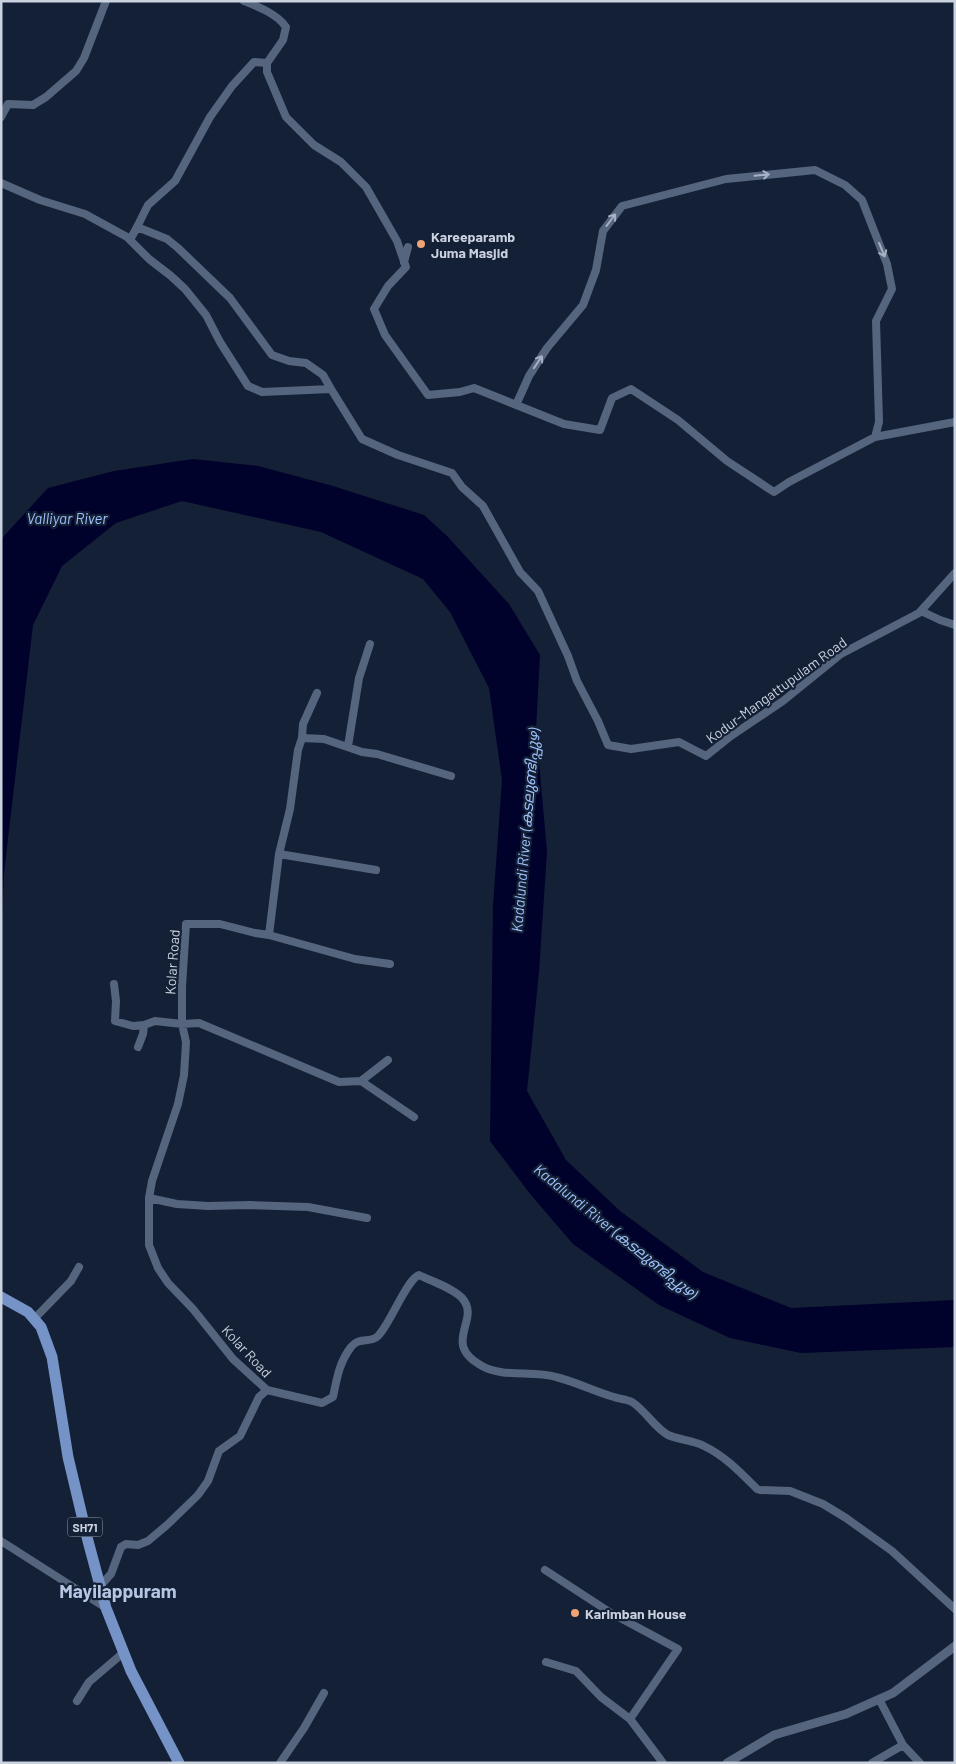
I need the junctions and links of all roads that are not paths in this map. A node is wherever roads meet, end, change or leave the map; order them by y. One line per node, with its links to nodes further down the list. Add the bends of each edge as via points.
1 (106, 1): 4 (street, via 76,71 33,105 8,104)
2 (244, 1): 3 (street, via 278,18 286,27 283,40)
3 (267, 63): 6 (street, via 254,62 232,86 210,117 175,181 148,205); 9 (street, via 267,72 286,117 314,145 341,162 366,187 397,241)
4 (1, 117)
5 (1, 183): 7 (street, via 40,200 86,214)
6 (137, 227): 7 (street); 10 (street, via 168,239 178,248 230,298 272,355 306,363 322,375)
7 (130, 240): 10 (street, via 185,289 206,315 248,386 262,392)
8 (408, 247): 9 (street, via 404,261)
9 (406, 267): 11 (street, via 374,308 385,335 428,395 474,388)
10 (331, 389): 15 (street, Kodur-Mangattupulam Road, via 362,439 452,473 462,487 484,506 520,572 538,591 608,745 631,749 679,742 706,756 783,701 841,654)
11 (516, 405): 13 (street, via 564,424 600,430 612,398 631,389 774,492); 13 (street, one-way to 13, via 528,376 583,305 596,270 603,231 622,206 726,179 815,170 845,185 862,200 887,264 892,289 876,321 879,422)
12 (955, 422): 13 (street)
13 (875, 436)
14 (955, 573): 15 (street, Kodur-Mangattupulam Road)
15 (921, 611): 16 (street)
16 (955, 625)
17 (370, 644): 20 (street, via 359,678)
18 (317, 693): 19 (street, via 303,724)
19 (302, 738): 20 (street, via 324,739); 22 (street)
20 (348, 746): 21 (street)
21 (451, 776)
22 (279, 854): 23 (street); 24 (street)
23 (376, 870)
24 (269, 935): 25 (street, via 355,959); 27 (street, Kolar Road, via 220,924 186,924)
25 (390, 964)
26 (114, 984): 28 (street, via 115,1021)
27 (182, 1024): 28 (street, via 155,1021); 31 (street, via 199,1023 339,1082); 33 (street, Kolar Road, via 186,1042 184,1075)
28 (144, 1025): 29 (street)
29 (138, 1047)
30 (388, 1060): 31 (street)
31 (361, 1081): 32 (street)
32 (414, 1117)
33 (149, 1198): 34 (street, via 208,1206 308,1207); 38 (street, Kolar Road, via 149,1245 158,1268 234,1359)
34 (367, 1218)
35 (79, 1267): 37 (street)
36 (1, 1297): 37 (main road, SH71)
37 (34, 1319): 41 (main road, SH71, via 41,1327 52,1357 68,1457)
38 (267, 1390): 41 (street, via 259,1397 240,1436 219,1450 208,1481 198,1495 148,1541 138,1545 126,1544 121,1548 111,1574); 43 (street, via 322,1403 328,1401 333,1397 338,1370 352,1346 359,1340 374,1339 379,1335 407,1288 419,1275 463,1298 469,1310 463,1349 473,1361 485,1368 509,1373 556,1376 631,1402 669,1435 703,1445 722,1456 757,1489 790,1491 846,1518 892,1551)
39 (1, 1541): 42 (street)
40 (545, 1570): 50 (street, via 678,1649)
41 (100, 1586): 42 (main road, SH71)
42 (106, 1608): 45 (main road, SH71)
43 (955, 1609)
44 (955, 1646): 48 (street, via 893,1693)
45 (123, 1653): 49 (street, via 89,1682); 52 (main road, SH71)
46 (546, 1662): 50 (street, via 576,1670 601,1697)
47 (324, 1693): 53 (street)
48 (879, 1699): 51 (street); 55 (street, via 846,1714 774,1736)
49 (77, 1701)
50 (630, 1720): 54 (street)
51 (903, 1745): 56 (street); 57 (street)
52 (178, 1763)
53 (280, 1763)
54 (663, 1763)
55 (726, 1763)
56 (872, 1763)
57 (920, 1763)

